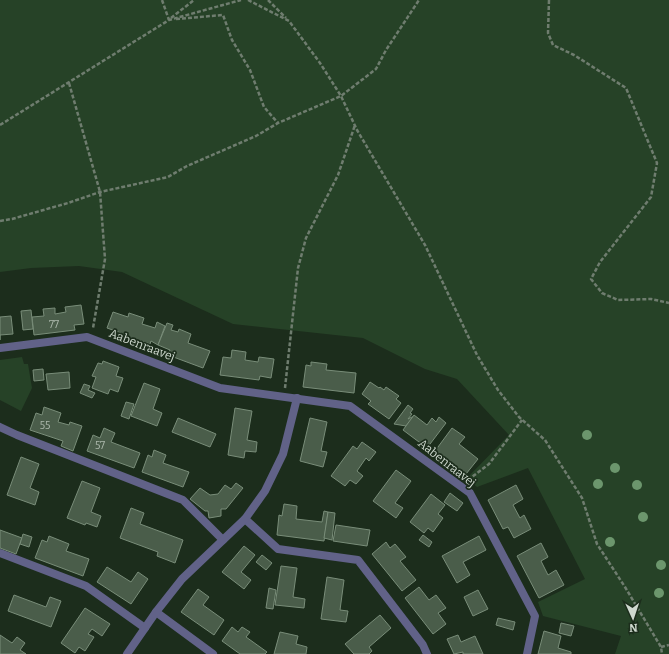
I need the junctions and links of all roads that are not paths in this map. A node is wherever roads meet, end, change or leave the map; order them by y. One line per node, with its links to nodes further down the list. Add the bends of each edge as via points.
1 (0, 348): 2 (street, Aabenraavej, via 87,337 220,388)
2 (297, 398): 4 (street, via 283,454 265,491); 12 (street, Aabenraavej, via 350,406 470,493 536,616)
3 (0, 427): 5 (street, via 183,500)
4 (245, 519): 5 (street); 11 (street, via 278,549 358,560 423,645)
5 (223, 540): 7 (street, via 182,579)
6 (0, 553): 8 (street, via 86,586)
7 (156, 612): 8 (street); 10 (street)
8 (145, 628): 9 (street)
9 (127, 654)
10 (213, 654)
11 (427, 654)
12 (527, 654)

